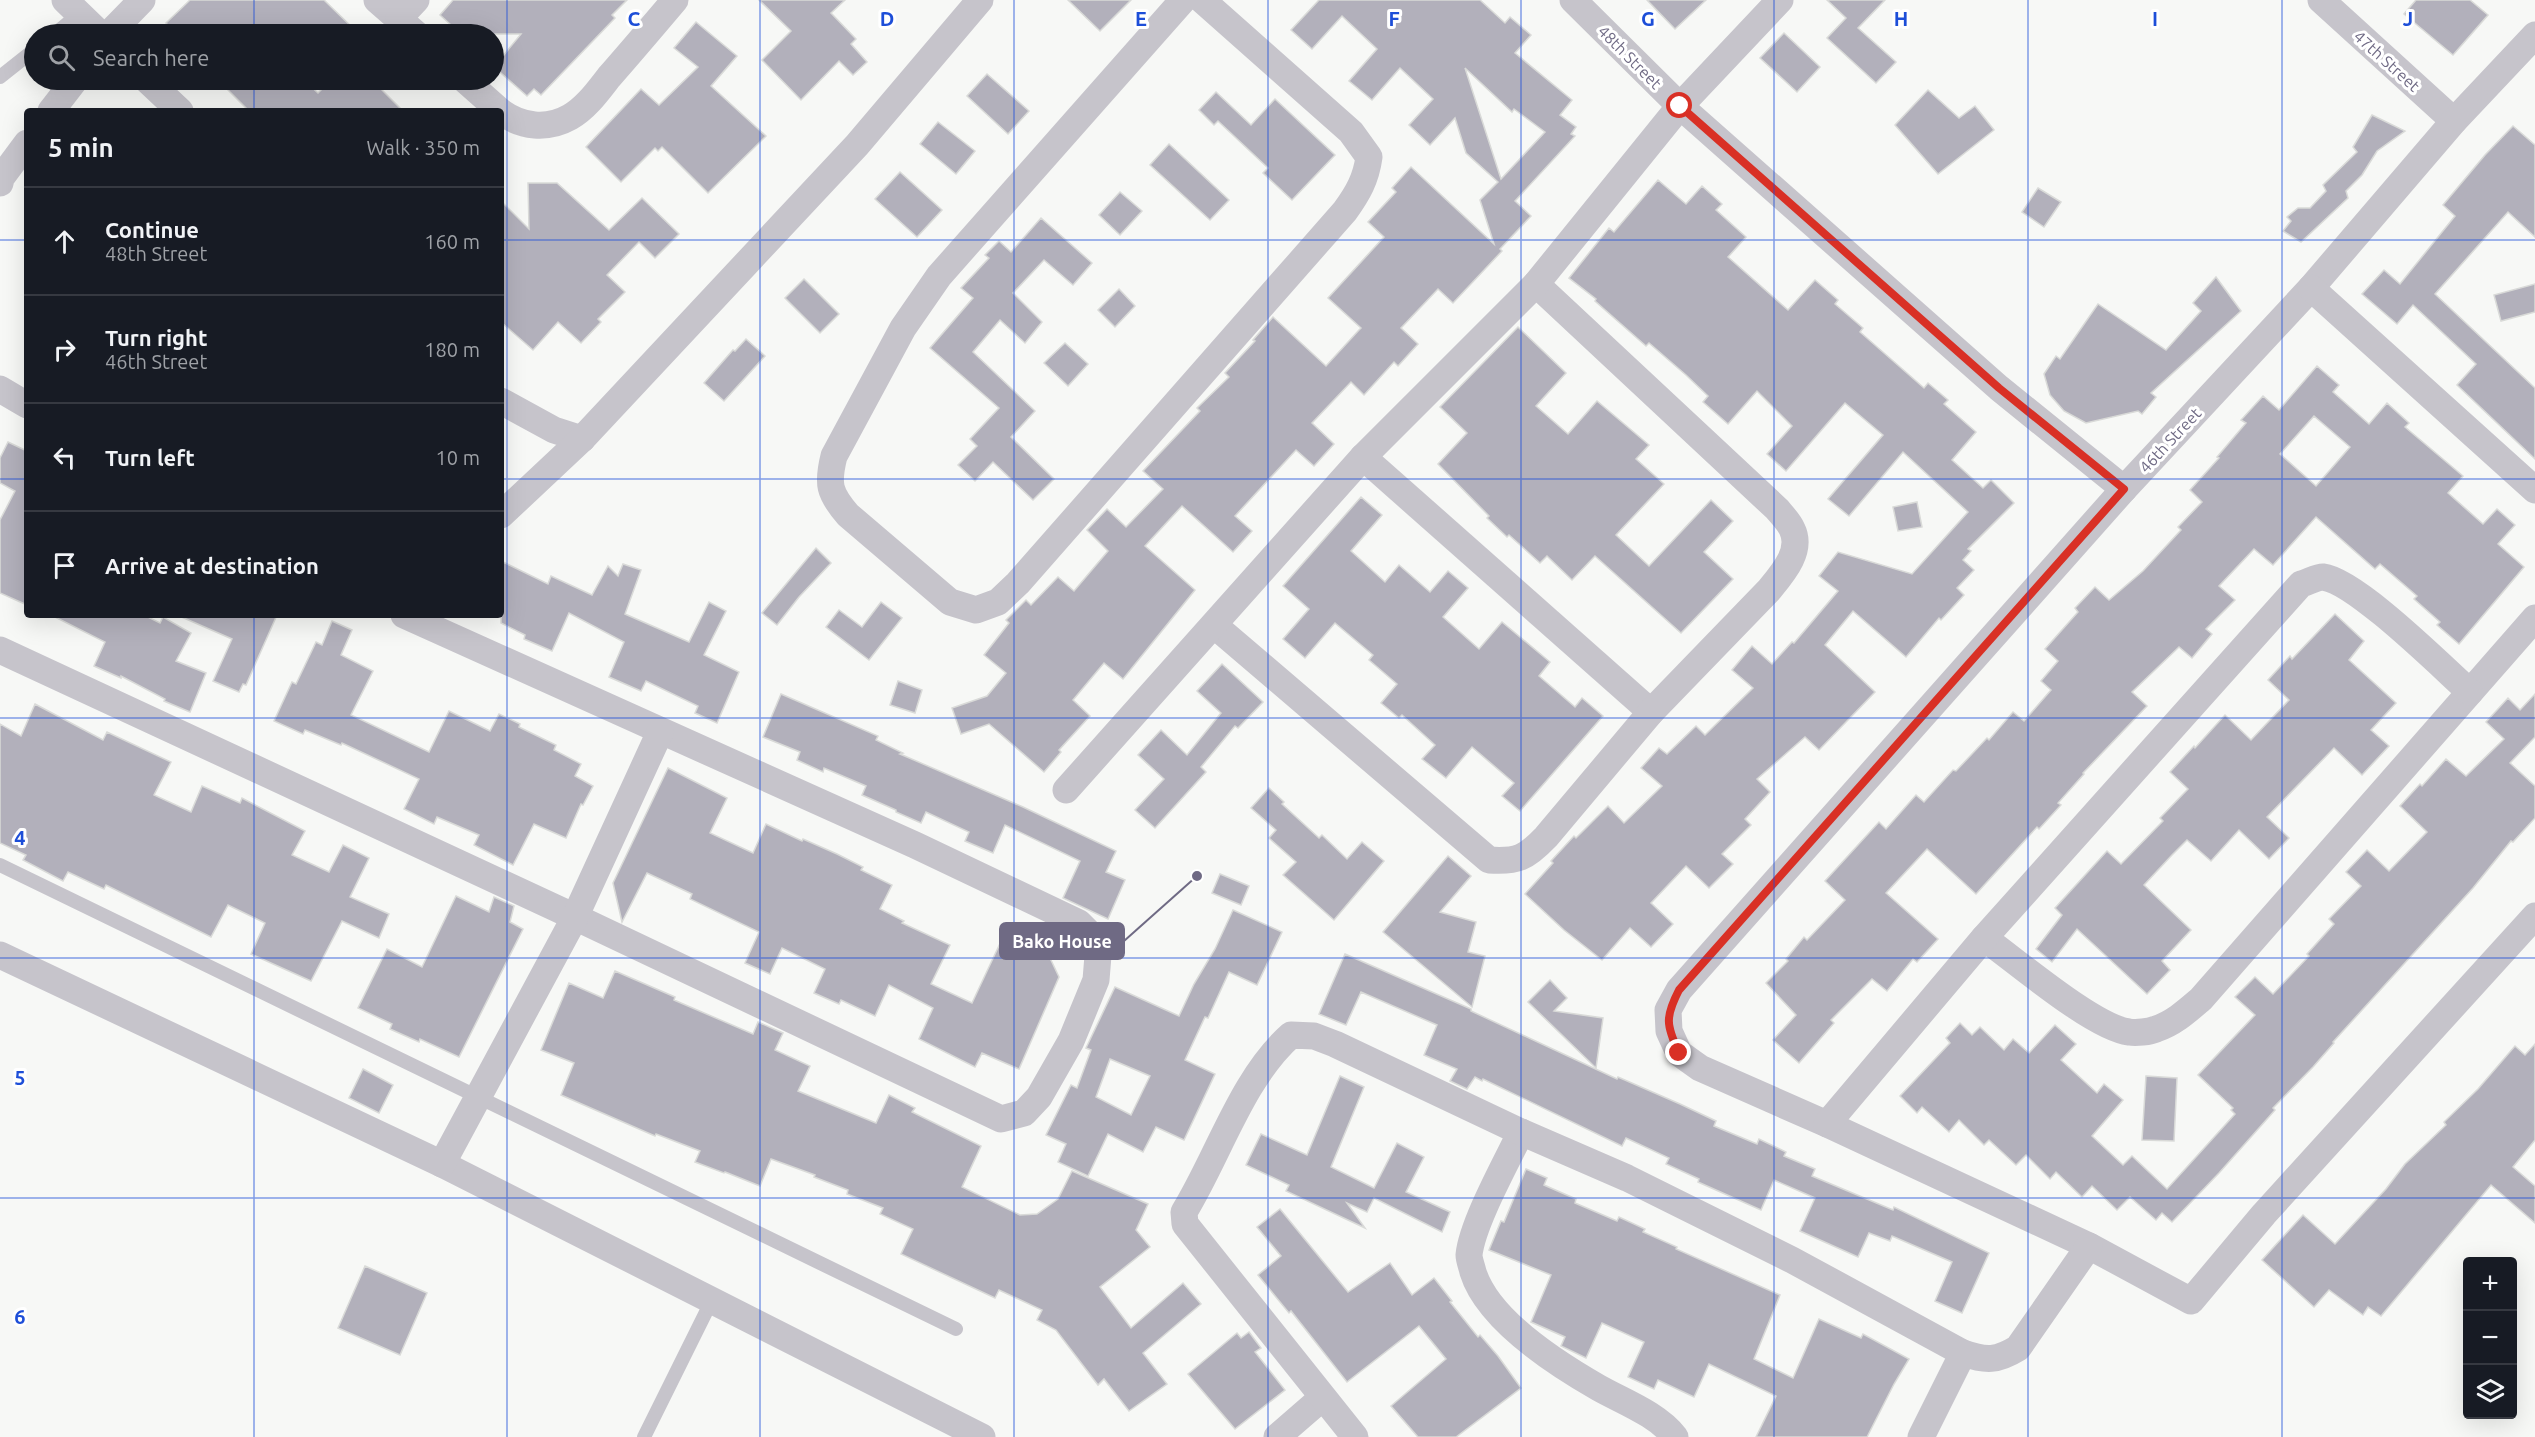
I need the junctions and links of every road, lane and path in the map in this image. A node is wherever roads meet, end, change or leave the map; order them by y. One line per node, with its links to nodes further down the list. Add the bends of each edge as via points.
1 (142, 0): 14 (street)
2 (377, 0): 11 (street)
3 (675, 0): 25 (street, via 572,116 550,125 528,125)
4 (980, 0): 34 (street, via 857,145)
5 (1183, 0): 6 (street, via 939,276 903,328 834,456 828,478 834,499 950,602 976,610 998,602 1018,583 1345,211 1366,176 1369,157 1351,132)
6 (1202, 0)
7 (1573, 0): 21 (street, 48th Street)
8 (1780, 0): 21 (street)
9 (2321, 0): 26 (street, 47th Street)
10 (72, 7): 12 (lane); 13 (street)
11 (410, 18)
12 (61, 24)
13 (90, 24)
14 (119, 24)
15 (2535, 35): 26 (street, 46th Street)
16 (24, 58): 17 (lane)
17 (0, 77)
18 (67, 90): 22 (street)
19 (158, 90): 23 (street)
20 (477, 90): 24 (street)
21 (1680, 106): 29 (street); 36 (street, 48th Street, via 1999,388)
22 (53, 108)
23 (177, 108)
24 (498, 108)
25 (504, 113)
26 (2454, 121): 30 (street, 46th Street)
27 (24, 147): 28 (street)
28 (0, 183)
29 (1536, 284): 35 (street); 44 (street, via 1777,509 1793,530 1795,550 1769,590)
30 (2311, 288): 36 (street, 46th Street); 37 (street)
31 (0, 389): 32 (street)
32 (24, 403)
33 (504, 403): 34 (street, via 554,430)
34 (582, 439): 38 (street)
35 (1363, 457): 41 (street); 44 (street)
36 (2124, 489): 53 (street, 46th Street, via 1679,990 1668,1010 1669,1031 1679,1053 1700,1068)
37 (2535, 490)
38 (504, 512)
39 (411, 618): 45 (street)
40 (2535, 618): 43 (street)
41 (1214, 625): 44 (street, via 1489,860 1512,861 1531,853); 46 (street)
42 (0, 651): 49 (street)
43 (2470, 692): 50 (street, via 2201,999 2179,1019 2155,1030 2128,1032 2104,1023); 50 (street, via 2346,585 2322,577 2301,584)
44 (1651, 712)
45 (660, 732): 49 (street); 49 (street, via 1079,923 1099,943 1096,980 1071,1041 1039,1097 1024,1113 1001,1119)
46 (1066, 790)
47 (0, 865): 52 (lane)
48 (2535, 916): 56 (street, via 2264,1214 2191,1301)
49 (575, 917): 52 (street)
50 (1984, 938): 53 (street)
51 (0, 955): 55 (street)
52 (480, 1096): 55 (street); 58 (lane)
53 (1827, 1124): 56 (street)
54 (1521, 1132): 59 (street, via 1627,1178 1792,1260); 60 (street, via 1314,1036 1291,1035 1276,1048 1184,1212 1185,1224); 65 (street, via 1475,1230 1469,1256 1476,1279 1490,1303 1515,1331 1587,1381 1665,1425)
55 (442, 1164): 57 (street)
56 (2089, 1246): 59 (street, via 2018,1348 2003,1357 1982,1360)
57 (712, 1300): 61 (lane); 62 (street)
58 (957, 1329)
59 (1963, 1353): 66 (street)
60 (1322, 1398): 63 (street); 64 (street)
61 (644, 1437)
62 (982, 1437)
63 (1277, 1437)
64 (1354, 1437)
65 (1675, 1437)
66 (1921, 1437)

